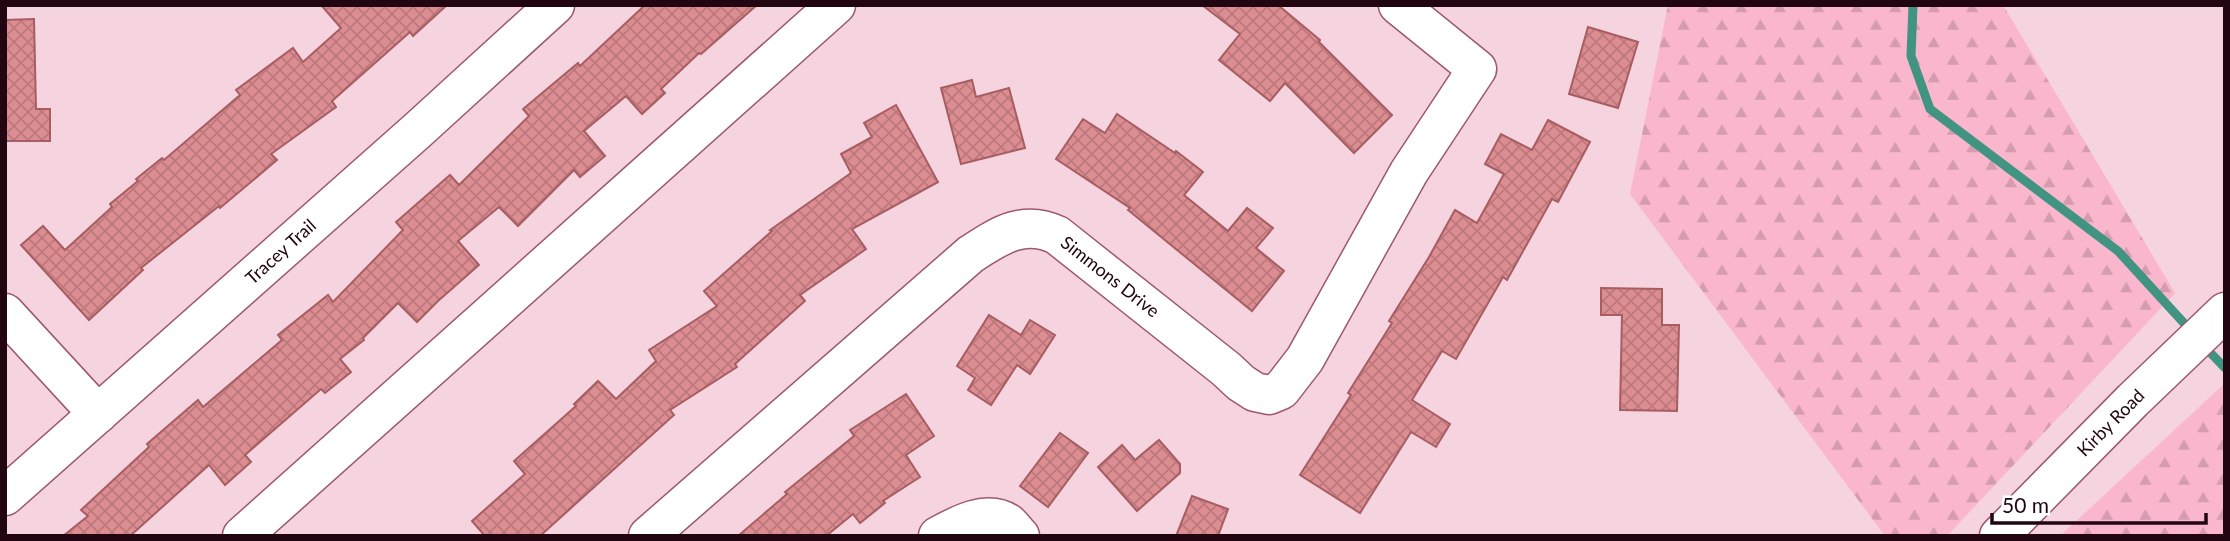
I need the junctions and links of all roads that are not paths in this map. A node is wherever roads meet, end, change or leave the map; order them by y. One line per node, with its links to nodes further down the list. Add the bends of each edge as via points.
1 (555, 5): 6 (street, Tracey Trail)
2 (836, 5): 8 (street)
3 (1398, 5): 9 (street, Simmons Drive, via 1477,69 1409,173 1305,359 1281,390 1269,395 1241,383 1057,236 1042,228 1011,231 971,254)
4 (2225, 312): 12 (street, Kirby Road)
5 (5, 313): 6 (street)
6 (98, 414): 7 (street, Tracey Trail)
7 (5, 496)
8 (242, 536)
9 (648, 536)
10 (939, 536): 11 (street, via 986,517 1007,523)
11 (1020, 536)
12 (1999, 536)

